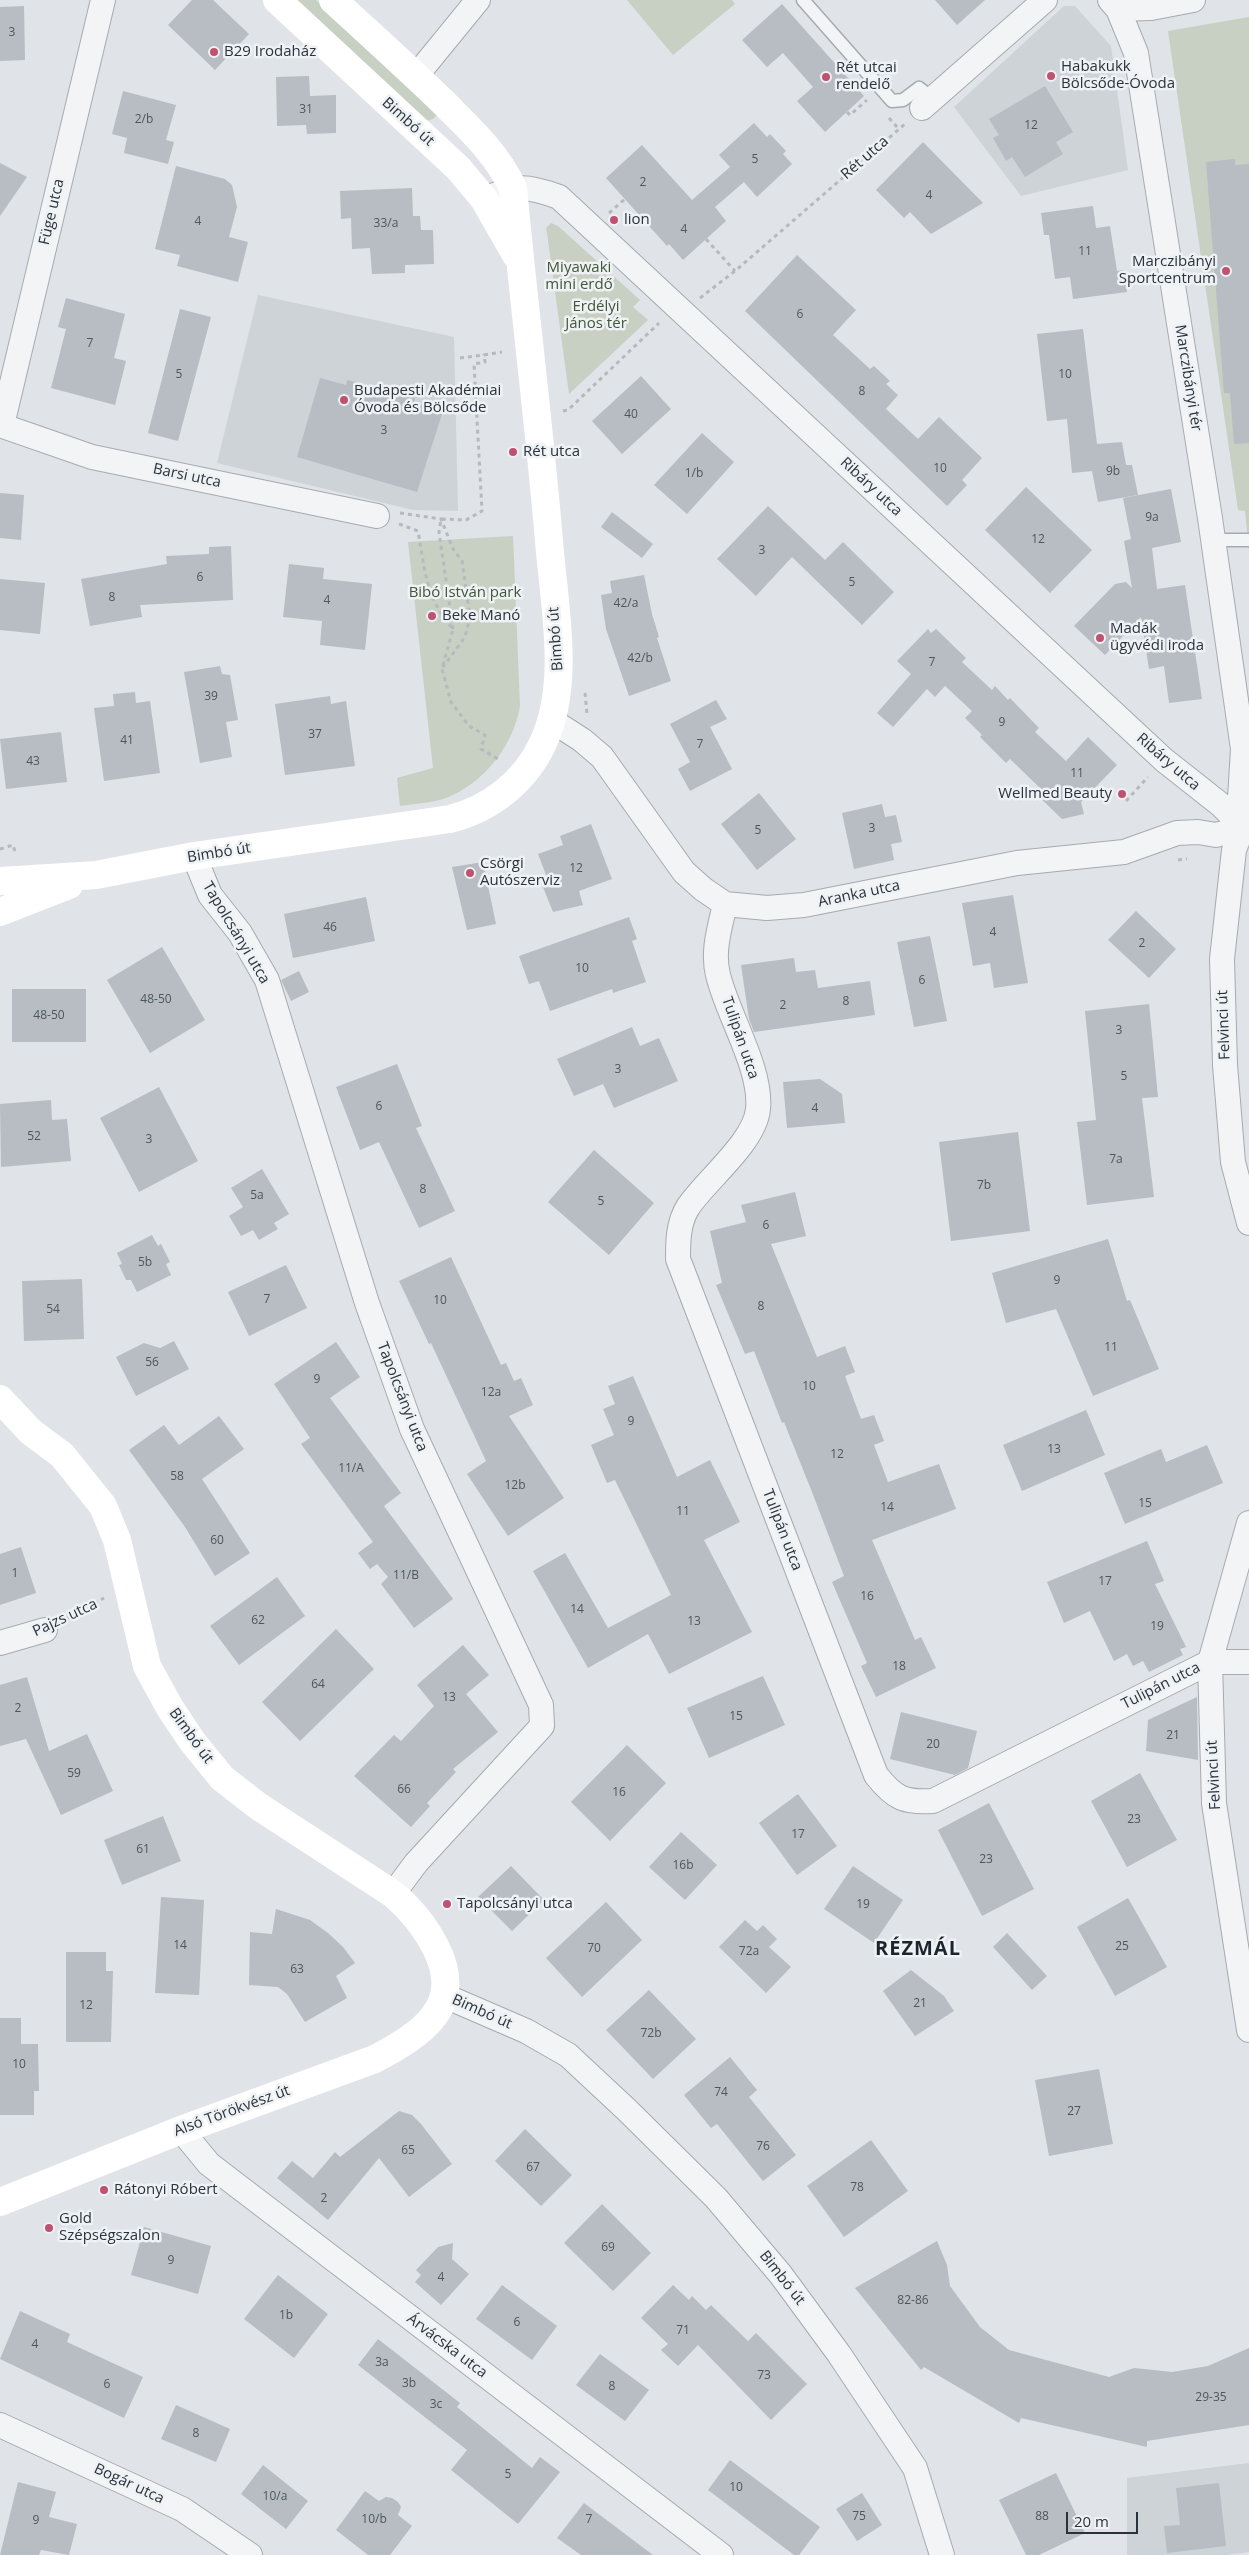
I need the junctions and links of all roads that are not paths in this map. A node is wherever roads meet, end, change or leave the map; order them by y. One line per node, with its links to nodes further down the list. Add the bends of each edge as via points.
1 (103, 0): 14 (street, Füge utca)
2 (277, 0): 12 (street, Bimbó út, via 444,156)
3 (333, 0): 9 (street, Bimbó út)
4 (478, 0): 9 (street)
5 (803, 0): 10 (lane, via 892,101 903,100 919,88)
6 (1045, 0): 10 (street)
7 (1193, 0): 8 (street, Marczibányi tér, via 1151,8)
8 (1114, 5): 16 (street, Marczibányi tér, via 1136,53)
9 (416, 76): 11 (street, Bimbó út, via 490,149 504,167)
10 (928, 103)
11 (513, 188): 12 (street, Ribáry utca); 13 (street, Bimbó út); 19 (street, Ribáry utca, via 534,188 559,197 1164,760)
12 (484, 200): 13 (street, Bimbó út)
13 (520, 261): 18 (street, Bimbó út, via 539,429 560,675)
14 (1, 425): 15 (street, Barsi utca, via 92,457)
15 (378, 516)
16 (1213, 540): 17 (lane); 19 (street, Marczibányi tér, via 1243,748 1240,798)
17 (1249, 540)
18 (551, 720): 20 (street, Bimbó út, via 543,742 524,772 493,801 473,813); 23 (street, Aranka utca, via 602,757 684,872)
19 (1247, 827): 23 (street, Aranka utca, via 1216,835 1198,832 1177,834 1124,852 1016,863 804,905 767,908); 25 (street, Felvinci út, via 1234,850 1222,959 1225,1065 1233,1162)
20 (194, 856): 21 (street, Bimbó út); 32 (street, Tapolcsányi utca, via 210,894 240,933 267,980 368,1303 412,1429 541,1705 542,1726 416,1862)
21 (96, 875): 22 (street, Bimbó út); 24 (street, Bimbó út)
22 (0, 881)
23 (725, 904): 30 (street, Tulipán utca, via 716,952 718,975 758,1088 758,1111 752,1130 688,1208 678,1235 678,1259 876,1775 890,1793 913,1802 933,1801)
24 (0, 912)
25 (1249, 1223)
26 (0, 1399): 32 (street, Bimbó út, via 31,1432 62,1455 103,1506 117,1540 147,1666 181,1724 222,1778 258,1806)
27 (1249, 1522): 30 (street, Felvinci út)
28 (45, 1630): 29 (street, Pajzs utca)
29 (0, 1644)
30 (1210, 1662): 31 (street, Tulipán utca); 34 (street, Felvinci út, via 1214,1803)
31 (1249, 1662)
32 (393, 1894): 33 (street, Bimbó út, via 411,1909 431,1938 446,1975)
33 (445, 1996): 35 (street, Alsó Törökvész út, via 423,2028 404,2044 375,2059); 40 (street, Bimbó út, via 526,2032 568,2055 716,2198 781,2275 839,2354 914,2468)
34 (1249, 2030)
35 (181, 2130): 36 (street, Alsó Törökvész út); 39 (street, Árvácska utca, via 209,2164)
36 (0, 2202)
37 (0, 2425): 38 (street, Bogár utca, via 182,2509)
38 (250, 2555)
39 (721, 2555)
40 (942, 2555)

